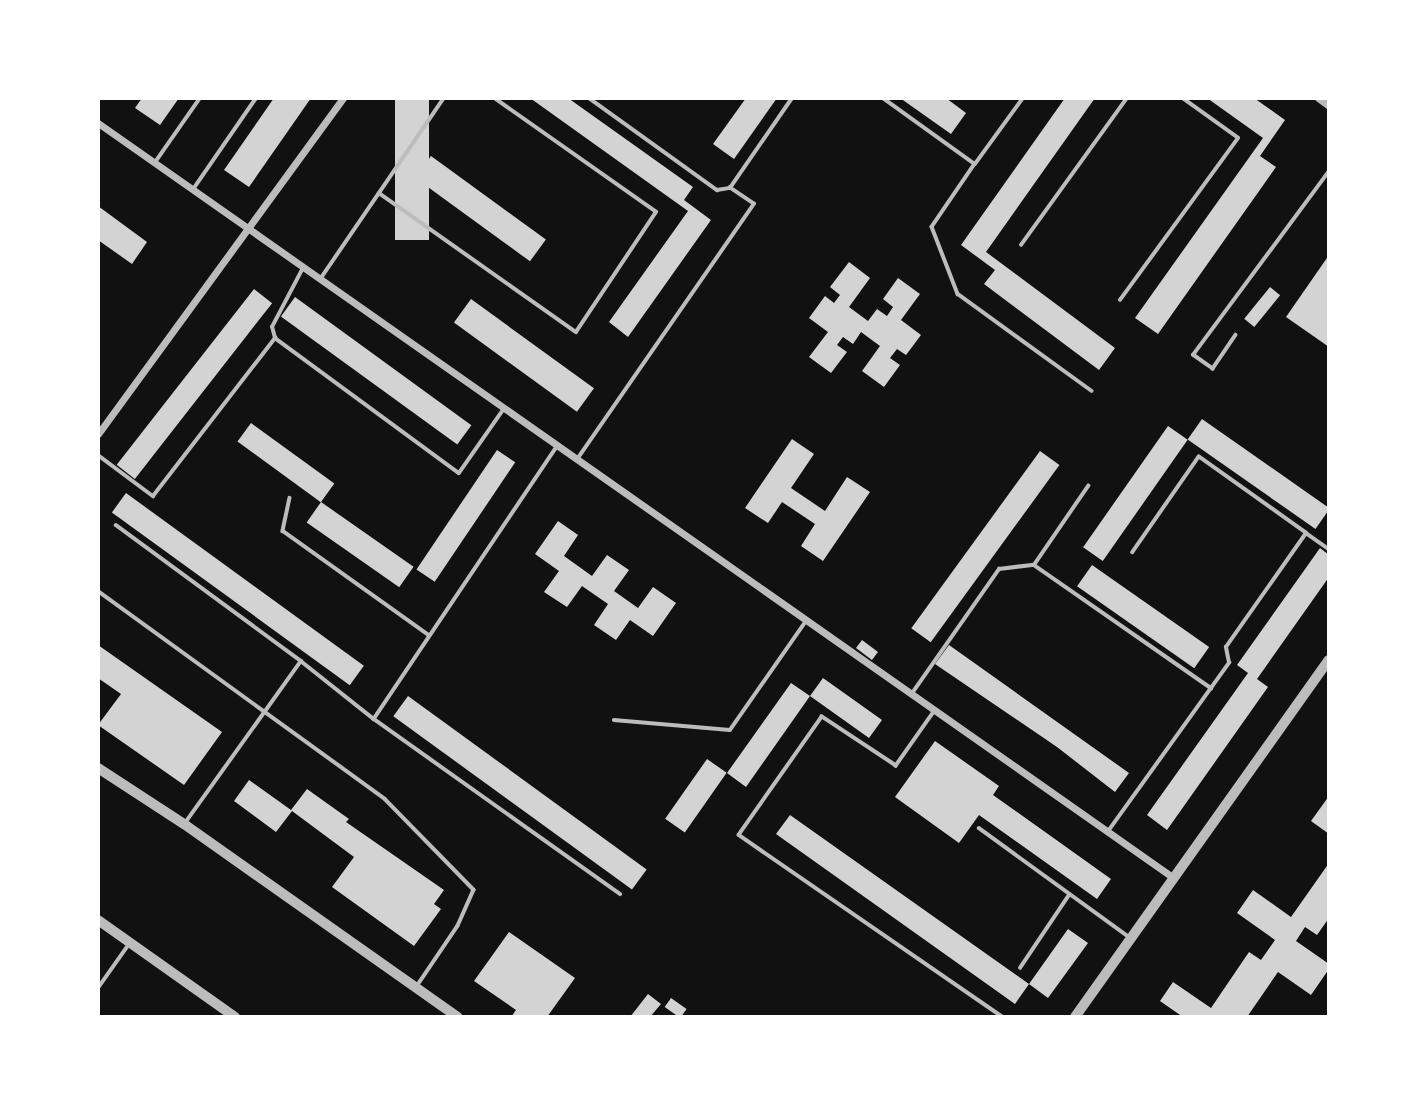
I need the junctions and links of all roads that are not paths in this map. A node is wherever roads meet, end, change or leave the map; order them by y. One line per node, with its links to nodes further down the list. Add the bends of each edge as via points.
1 (200, 98): 15 (lane)
2 (256, 98): 19 (lane)
3 (343, 98): 21 (street)
4 (444, 98): 20 (lane)
5 (494, 98): 20 (lane, via 656,212 576,332)
6 (589, 98): 18 (lane, via 717,190)
7 (792, 98): 18 (lane)
8 (883, 98): 16 (lane)
9 (1023, 98): 16 (lane)
10 (1127, 98): 22 (lane)
11 (1182, 98): 25 (lane, via 1238,138)
12 (1318, 98): 13 (street)
13 (1329, 106)
14 (98, 123): 15 (street)
15 (155, 163): 19 (street)
16 (975, 164): 28 (lane, via 932,227 958,294)
17 (1329, 171): 26 (lane, via 1193,355 1213,369)
18 (730, 188): 33 (lane, via 754,204)
19 (193, 190): 21 (street)
20 (379, 194): 24 (lane)
21 (250, 230): 23 (street); 30 (street)
22 (1021, 245)
23 (303, 268): 24 (street); 27 (lane, via 272,327)
24 (320, 280): 29 (street)
25 (1121, 300)
26 (1236, 335)
27 (275, 338): 29 (lane, via 459,473); 32 (lane, via 153,496)
28 (1092, 391)
29 (503, 410): 31 (street)
30 (98, 434)
31 (557, 447): 33 (street); 43 (lane)
32 (98, 455)
33 (576, 460): 42 (street)
34 (1088, 486): 40 (lane)
35 (290, 498): 43 (lane, via 282,531)
36 (116, 525): 45 (lane)
37 (1306, 533): 38 (lane); 39 (lane, via 1199,457); 46 (lane, via 1226,647 1229,663)
38 (1329, 549)
39 (1133, 552)
40 (1034, 565): 46 (lane); 47 (lane, via 999,569)
41 (98, 591): 48 (lane)
42 (806, 621): 47 (street); 51 (lane, via 730,730)
43 (429, 635): 50 (lane)
44 (1329, 660): 56 (street)
45 (301, 661): 48 (lane); 50 (lane)
46 (1210, 688): 55 (lane)
47 (911, 695): 49 (street)
48 (267, 710): 53 (lane); 64 (lane, via 385,799 474,890 458,926)
49 (934, 712): 55 (street); 67 (lane, via 896,766 822,717 738,835)
50 (374, 719): 57 (lane)
51 (614, 720)
52 (98, 768): 53 (street)
53 (184, 824): 64 (street)
54 (979, 828): 58 (lane)
55 (1108, 832): 56 (street)
56 (1174, 878): 60 (street)
57 (620, 894)
58 (1069, 895): 60 (lane); 62 (lane)
59 (98, 920): 61 (street)
60 (1131, 938): 68 (street)
61 (130, 943): 63 (lane); 65 (street)
62 (1020, 968)
63 (98, 988)
64 (416, 988): 66 (street)
65 (235, 1017)
66 (458, 1017)
67 (1003, 1017)
68 (1075, 1017)

